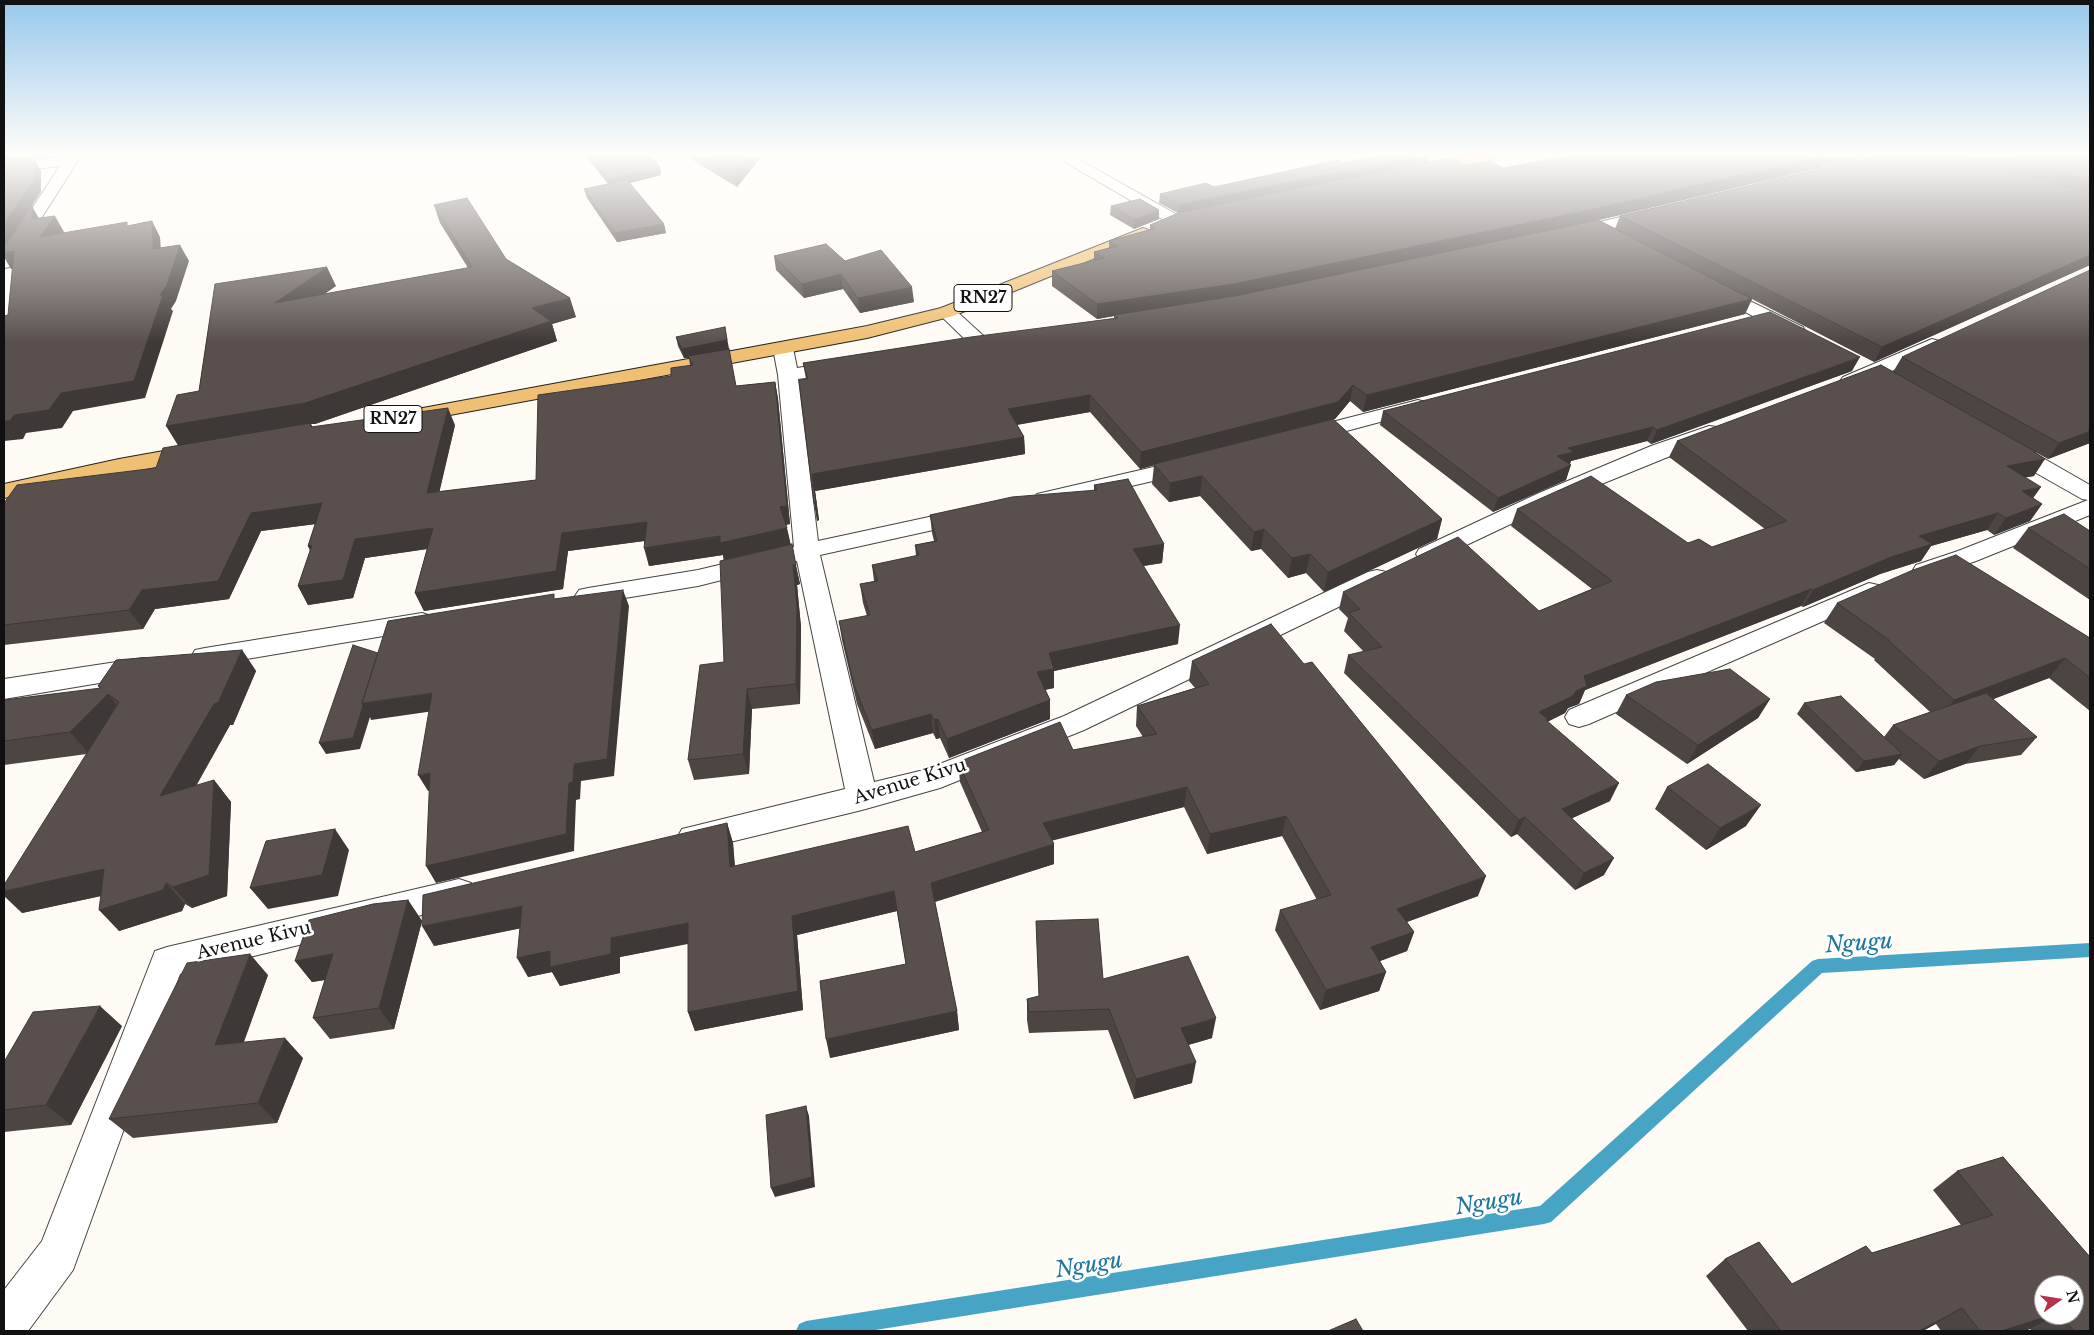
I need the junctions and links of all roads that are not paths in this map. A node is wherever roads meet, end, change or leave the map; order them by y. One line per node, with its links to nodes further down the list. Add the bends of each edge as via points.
1 (27, 218): 8 (street)
2 (1172, 218): 5 (street)
3 (1183, 218): 5 (main road, RN27)
4 (1636, 218): 6 (street)
5 (1175, 220): 12 (main road, RN27)
6 (1595, 228): 7 (street); 9 (street)
7 (1557, 236)
8 (10, 241): 10 (street)
9 (1621, 242)
10 (4, 263)
11 (1699, 281): 13 (street)
12 (946, 312): 18 (street); 20 (main road, RN27)
13 (1768, 316): 14 (street); 16 (street)
14 (1739, 323)
15 (1955, 334): 23 (street)
16 (1809, 338)
17 (1001, 341): 18 (street)
18 (981, 344): 19 (street)
19 (962, 347)
20 (783, 348): 22 (street); 25 (main road, RN27)
21 (856, 364): 22 (street)
22 (788, 375): 36 (street)
23 (1827, 389)
24 (1439, 401): 27 (street)
25 (390, 419)
26 (1734, 424): 41 (street, Avenue Kivu, via 1547,498 1074,723 929,780)
27 (1284, 441)
28 (1995, 441): 32 (street)
29 (216, 449): 31 (main road)
30 (1207, 461): 33 (street)
31 (4, 491)
32 (2090, 494)
33 (1025, 504)
34 (2090, 507): 40 (street, via 1967,556 1898,579)
35 (987, 512): 36 (street)
36 (807, 551): 37 (street, via 698,578); 41 (street)
37 (560, 600)
38 (441, 619): 39 (street)
39 (4, 689)
40 (1579, 717)
41 (862, 798): 42 (street, Avenue Kivu)
42 (669, 843)
43 (486, 887): 44 (street, Avenue Kivu, via 167,962 58,1255)
44 (4, 1326)

